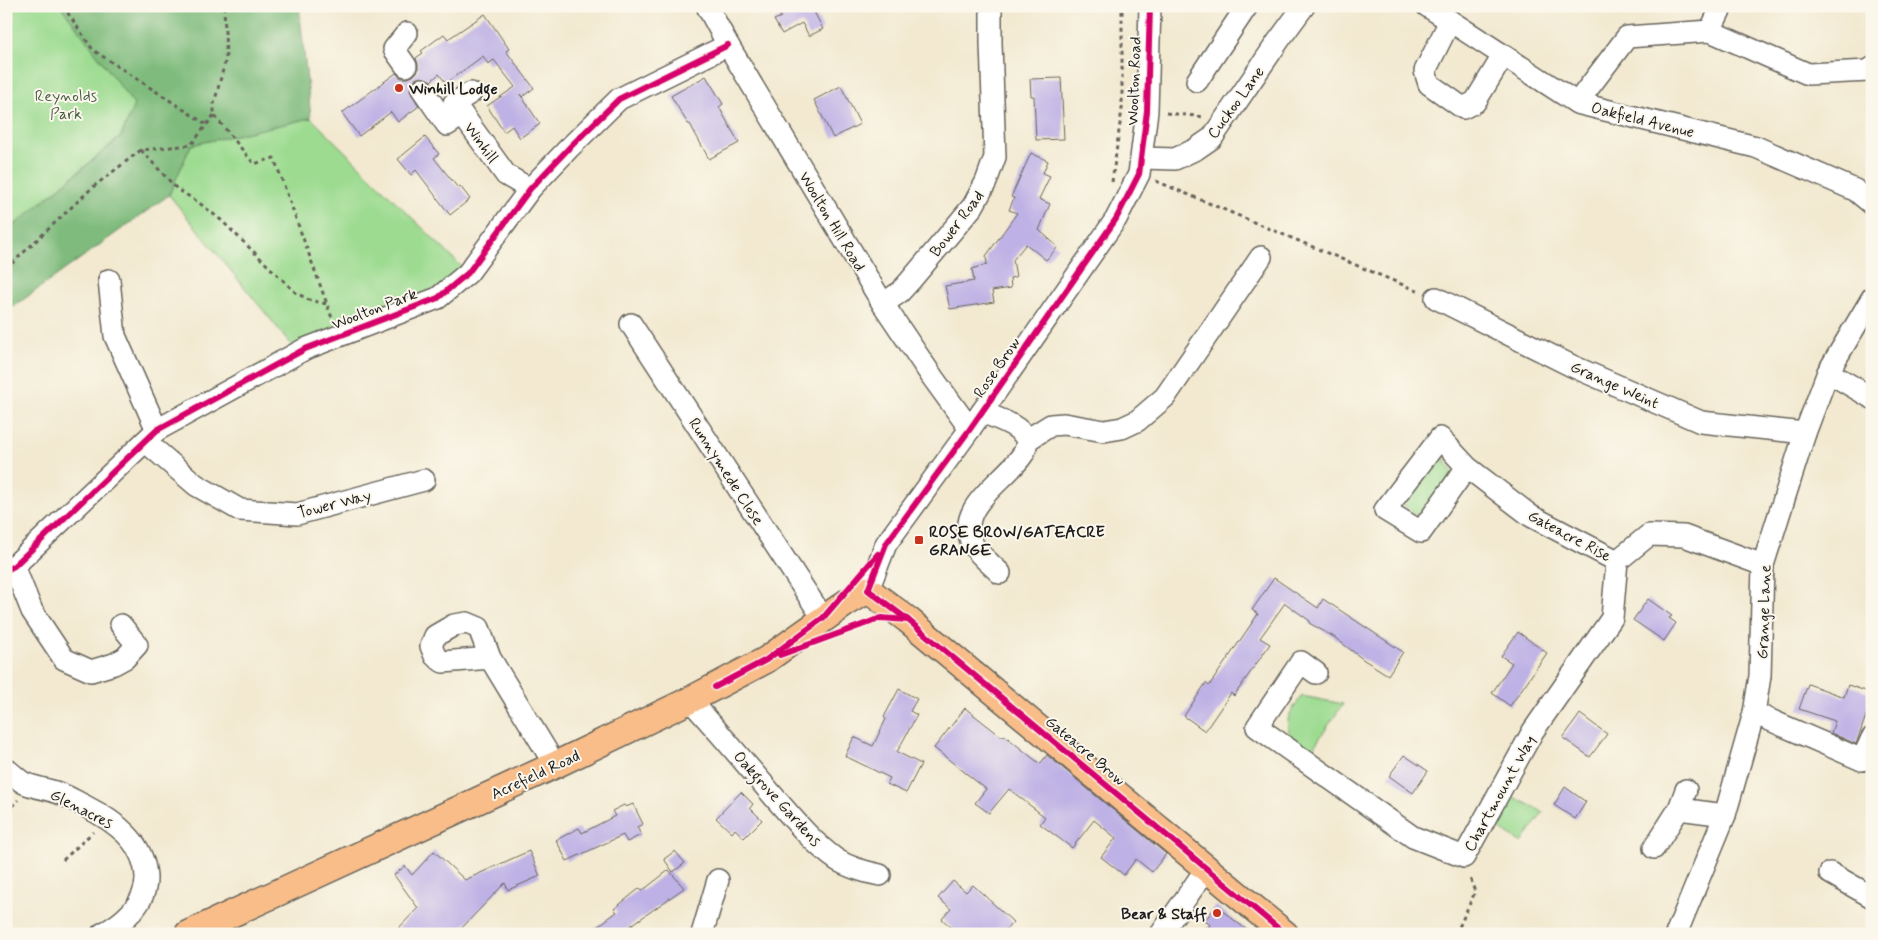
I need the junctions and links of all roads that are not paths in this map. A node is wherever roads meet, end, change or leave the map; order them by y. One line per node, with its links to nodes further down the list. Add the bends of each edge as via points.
1 (707, 6): 11 (street, Woolton Hill Road)
2 (991, 6): 27 (street, Bower Road, via 995,146 992,168 972,206 910,282)
3 (1150, 6): 20 (street, Woolton Road, via 1147,111)
4 (1247, 6): 15 (street)
5 (1304, 6): 20 (street, Cuckoo Lane, via 1212,138 1175,159)
6 (1427, 6): 8 (street, Oakfield Avenue)
7 (1722, 6): 9 (street)
8 (1450, 21): 12 (street, Oakfield Avenue); 12 (street, via 1425,71 1429,84 1463,108 1475,102)
9 (1710, 31): 14 (street, via 1808,74 1869,71); 18 (street, via 1626,37)
10 (407, 33): 13 (street, via 394,49)
11 (728, 45): 21 (street, Woolton Park, via 619,99); 27 (street, Woolton Hill Road)
12 (1503, 56): 18 (street, Oakfield Avenue)
13 (406, 66)
14 (1872, 68)
15 (1197, 81)
16 (422, 89): 19 (street, via 447,125)
17 (471, 93): 19 (street, Winhill, via 454,104)
18 (1577, 103): 22 (street, Oakfield Avenue, via 1756,147 1855,190)
19 (462, 115): 21 (street, Winhill, via 506,174)
20 (1141, 166): 31 (street, Rose Brow, via 1116,219)
21 (530, 189): 33 (street, Woolton Park, via 468,272 438,298 305,349)
22 (1872, 204)
23 (1261, 257): 34 (street, via 1165,397 1137,421 1104,431 1051,425)
24 (109, 280): 33 (street, via 115,336)
25 (1436, 298): 32 (street, Grange Weint, via 1572,366 1700,422)
26 (1872, 298): 29 (street, Grange Lane)
27 (883, 304): 31 (street, Woolton Hill Road, via 933,378)
28 (631, 324): 42 (street, Runnymede Close)
29 (1828, 372): 30 (street); 32 (street, Grange Lane)
30 (1872, 398)
31 (976, 420): 34 (street, via 1004,421 1024,434); 41 (street, Rose Brow, via 886,544)
32 (1805, 432): 38 (street, Grange Lane)
33 (152, 436): 36 (street, Tower Way, via 196,485 240,510 297,514); 39 (street, Woolton Park)
34 (1027, 440): 40 (street, via 1024,453 978,502 968,523 974,547)
35 (1467, 467): 37 (street, Gateacre Rise, via 1531,516)
36 (424, 480)
37 (1618, 561): 38 (street, Gateacre Rise, via 1649,535 1684,536); 45 (street, Chartmount Way, via 1612,618 1533,731 1464,857 1413,837 1257,727 1301,662)
38 (1763, 565): 47 (street, Grange Lane, via 1760,676)
39 (10, 568): 43 (street, via 32,611 64,659 91,671 125,658 137,645)
40 (1000, 573)
41 (868, 590): 42 (main road, Acrefield Road); 53 (main road, Gateacre Brow)
42 (823, 618): 46 (main road, Acrefield Road, via 766,660)
43 (121, 626)
44 (490, 658): 49 (street)
45 (1316, 673)
46 (690, 700): 49 (main road, Acrefield Road); 55 (street, Oakgrove Gardens, via 822,848 850,867)
47 (1754, 713): 48 (street, via 1862,760); 51 (street, Grange Lane)
48 (1872, 738)
49 (555, 765): 59 (main road, Acrefield Road)
50 (6, 769): 58 (street, Glenacres, via 24,783 62,794 108,818 129,836 137,849 145,868 146,884 139,902 118,925)
51 (1725, 814): 52 (street, via 1682,799); 63 (street, Grange Lane)
52 (1654, 848)
53 (1206, 868): 61 (street); 62 (main road, Gateacre Brow)
54 (1830, 873): 57 (street)
55 (880, 875)
56 (718, 880): 60 (street)
57 (1872, 897)
58 (102, 934)
59 (188, 934)
60 (702, 934)
61 (1161, 934)
62 (1285, 934)
63 (1676, 934)

